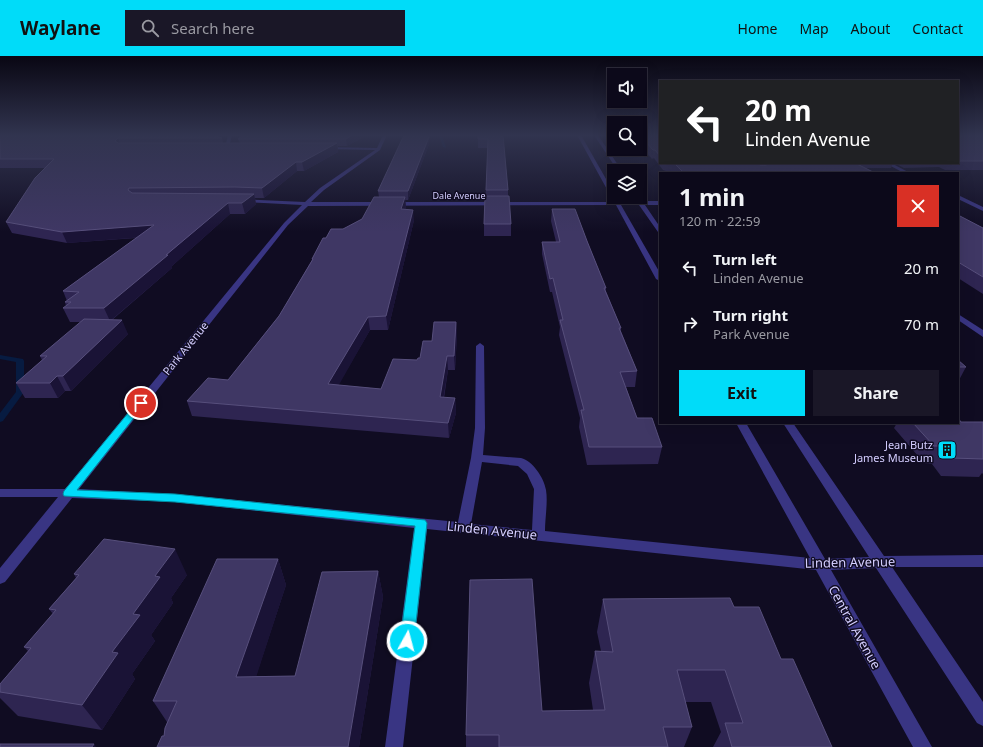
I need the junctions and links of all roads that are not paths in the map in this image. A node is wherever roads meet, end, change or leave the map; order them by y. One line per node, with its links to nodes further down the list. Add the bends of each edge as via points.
1 (351, 167): 14 (street, Park Avenue)
2 (599, 167): 5 (street)
3 (896, 167): 4 (street)
4 (906, 172)
5 (607, 183)
6 (959, 198): 12 (street)
7 (237, 200): 14 (street, Dale Avenue)
8 (607, 203): 14 (street, Dale Avenue)
9 (647, 203): 10 (street, Dale Avenue)
10 (659, 203)
11 (959, 203): 12 (street)
12 (969, 203): 13 (street); 17 (street)
13 (983, 203)
14 (306, 204): 27 (street, Park Avenue, via 286,224)
15 (618, 204): 19 (street)
16 (642, 204): 18 (street)
17 (983, 209)
18 (659, 230)
19 (659, 277)
20 (959, 317): 21 (street)
21 (983, 334)
22 (480, 346): 25 (street, via 480,428)
23 (742, 424): 33 (street, Central Avenue)
24 (789, 424): 32 (street)
25 (476, 458): 29 (street); 30 (street, via 521,462 532,472 540,489)
26 (0, 493): 27 (street, Linden Avenue)
27 (68, 494): 28 (street, Linden Avenue, via 175,498); 34 (street, Park Avenue)
28 (421, 523): 29 (street, Linden Avenue); 36 (street)
29 (464, 527): 30 (street, Linden Avenue)
30 (538, 535): 33 (street, Linden Avenue)
31 (983, 561): 32 (street, Linden Avenue)
32 (880, 562): 33 (street, Linden Avenue); 35 (street)
33 (821, 565): 37 (street, Central Avenue)
34 (0, 578)
35 (983, 717)
36 (394, 747)
37 (923, 747)

